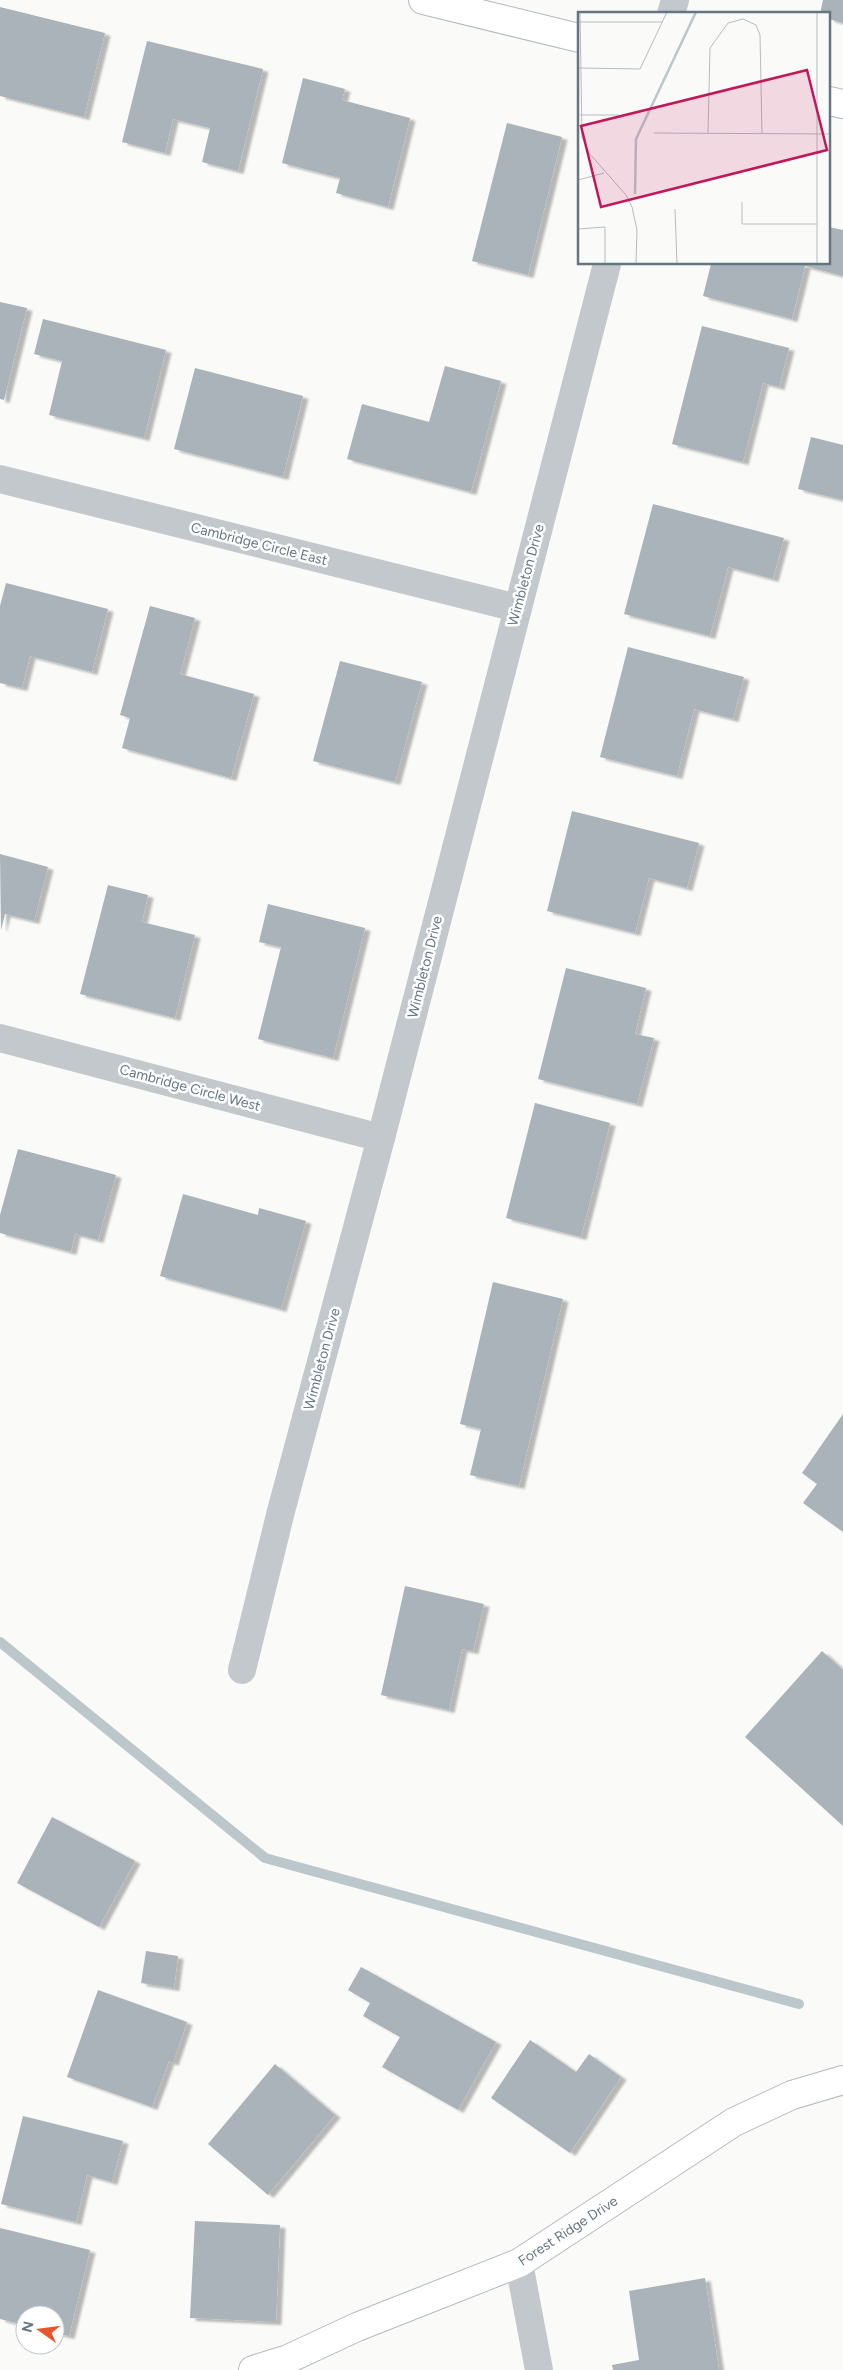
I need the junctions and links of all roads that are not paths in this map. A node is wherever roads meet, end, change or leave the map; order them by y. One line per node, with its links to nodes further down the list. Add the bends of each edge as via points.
1 (423, 0): 2 (main road)
2 (578, 38)
3 (830, 100): 4 (main road)
4 (843, 104)
5 (607, 265): 7 (street, Wimbleton Drive)
6 (0, 479): 7 (street, Cambridge Circle East)
7 (518, 608): 9 (street, Wimbleton Drive)
8 (0, 1038): 9 (street, Cambridge Circle West)
9 (381, 1138): 10 (street, Wimbleton Drive)
10 (242, 1670)
11 (843, 2080): 12 (main road, Forest Ridge Drive, via 792,2094 734,2122)
12 (519, 2263): 13 (main road, Forest Ridge Drive); 14 (street)
13 (253, 2370)
14 (539, 2370)

